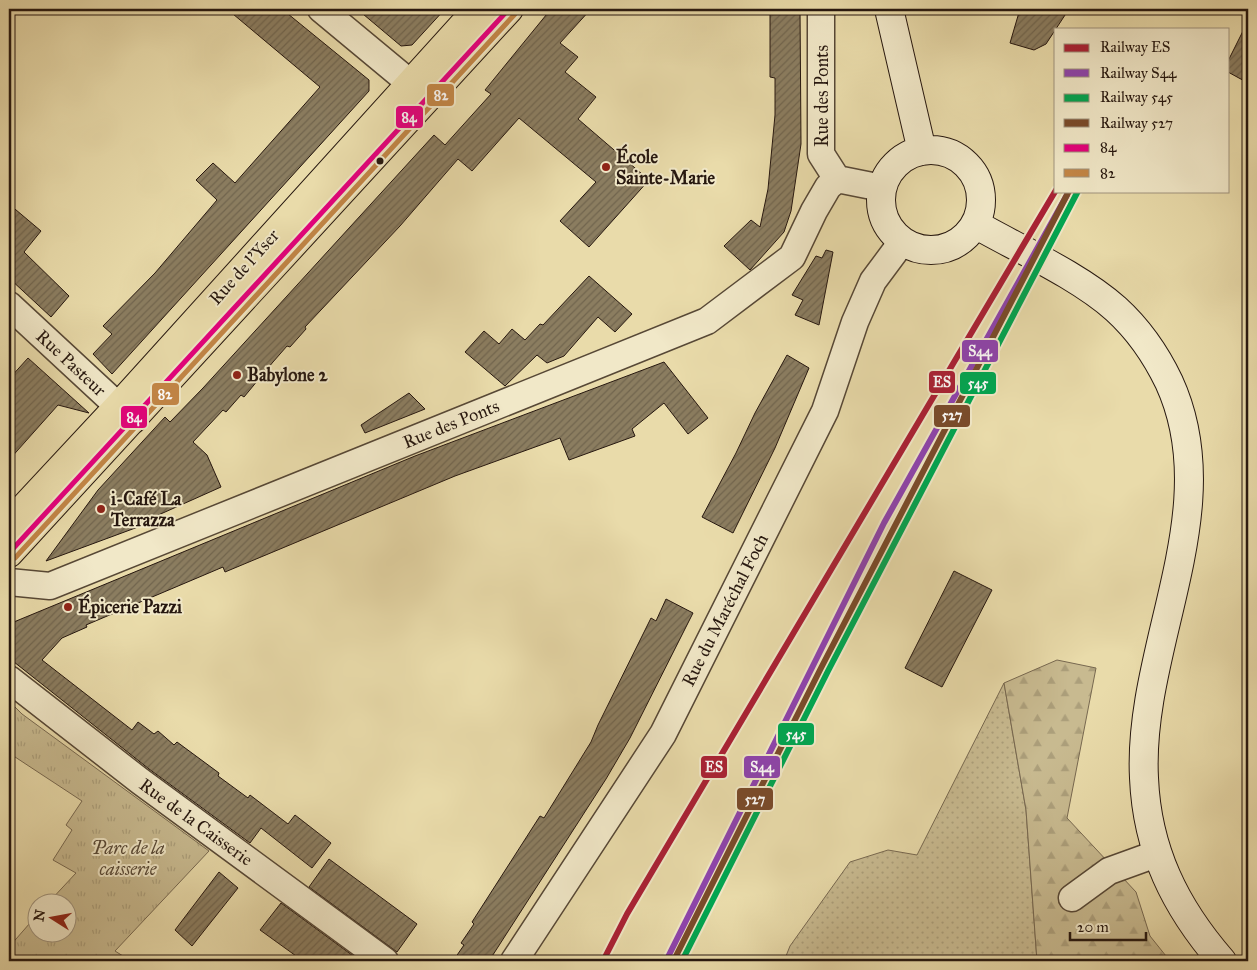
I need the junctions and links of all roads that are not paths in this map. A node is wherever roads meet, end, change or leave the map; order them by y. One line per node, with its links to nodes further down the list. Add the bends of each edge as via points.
1 (321, 9): 6 (street)
2 (478, 9): 6 (main road, Rue de l'Yser)
3 (509, 9): 6 (main road, Rue de l'Yser)
4 (821, 9): 8 (street, Rue des Ponts, via 821,154)
5 (889, 9): 7 (street)
6 (419, 90): 13 (main road, Rue de l'Yser)
7 (922, 151): 9 (street, via 897,164); 10 (street, via 950,154 967,166 978,184 982,202)
8 (837, 179): 9 (street); 16 (street, Rue des Ponts, via 828,187 814,211 792,257 707,321 50,586)
9 (882, 188): 11 (street, via 882,213)
10 (975, 224): 11 (street, via 959,242 942,249 922,250); 18 (street, via 1094,292 1130,323 1146,342 1174,394 1187,448 1190,480 1187,516 1148,707 1144,749 1145,787)
11 (902, 242): 21 (street, Rue du Maréchal Foch, via 873,281 855,322 825,411 663,734)
12 (9, 305): 13 (street, Rue Pasteur)
13 (126, 413): 14 (main road, Rue de l'Yser); 15 (main road, Rue de l'Yser)
14 (9, 524)
15 (9, 553)
16 (9, 582)
17 (9, 679): 20 (street, Rue de la Caisserie, via 140,781)
18 (1156, 854): 19 (street, via 1109,871); 22 (street, via 1171,890)
19 (1072, 898)
20 (386, 961)
21 (514, 961)
22 (1222, 961)

